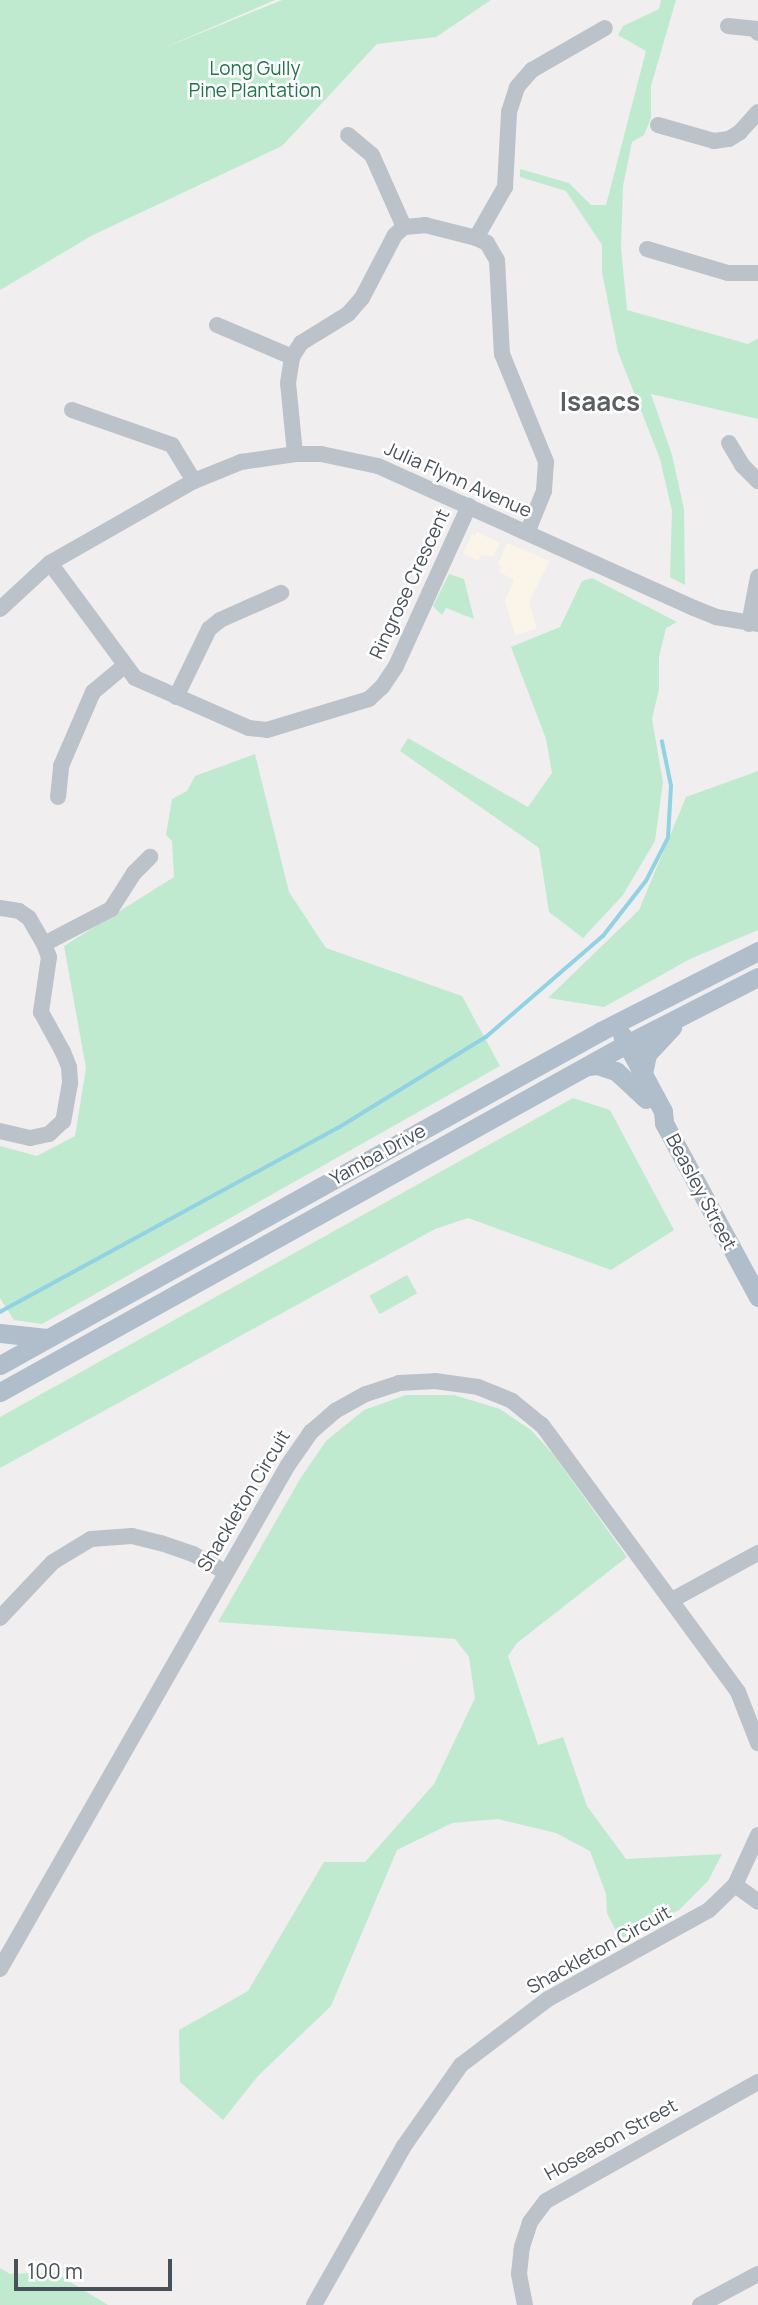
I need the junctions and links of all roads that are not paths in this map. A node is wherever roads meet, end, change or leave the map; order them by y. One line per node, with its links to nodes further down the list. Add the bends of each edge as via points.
1 (728, 26): 3 (street)
2 (605, 28): 8 (street, via 533,70 517,86 509,111 505,187)
3 (758, 30)
4 (758, 112): 5 (street, via 740,132 714,141)
5 (658, 124)
6 (348, 135): 7 (street, via 372,155)
7 (404, 227): 8 (street, via 425,225); 12 (street, via 395,235 362,298 348,314 300,344)
8 (477, 238): 19 (street, via 487,243 496,260 502,354 546,462 544,491)
9 (647, 249): 10 (street, via 728,273)
10 (758, 273)
11 (217, 325): 12 (street)
12 (292, 357): 15 (street, via 288,383)
13 (72, 410): 16 (street, via 172,445)
14 (729, 443): 17 (street, via 742,466)
15 (295, 454): 16 (street, Julia Flynn Avenue, via 241,463); 18 (street, Julia Flynn Avenue, via 321,454 378,466)
16 (194, 481): 20 (street, Julia Flynn Avenue)
17 (758, 481)
18 (469, 506): 19 (street, Julia Flynn Avenue); 26 (street, Ringrose Crescent, via 390,676 369,699 267,730 249,728)
19 (527, 533): 24 (street, Julia Flynn Avenue, via 694,608)
20 (50, 563): 23 (street, Julia Flynn Avenue); 25 (street, Ringrose Crescent)
21 (758, 577): 24 (street)
22 (281, 593): 26 (street, via 209,629)
23 (0, 609)
24 (753, 624)
25 (124, 666): 26 (street, Ringrose Crescent, via 135,678); 27 (street, via 93,692 61,766)
26 (176, 697)
27 (58, 797)
28 (150, 857): 30 (street, via 111,909)
29 (0, 908): 30 (street, via 29,918)
30 (44, 944): 40 (street, via 49,957 41,1013 69,1067 62,1121 49,1134 30,1138)
31 (758, 951): 34 (main road, Yamba Drive)
32 (758, 977): 33 (main road)
33 (694, 1008): 35 (main road, Yamba Drive); 37 (main road, via 647,1054)
34 (612, 1025): 35 (main road); 43 (main road, Yamba Drive)
35 (623, 1046): 36 (main road, Yamba Drive); 37 (main road, Beasley Street); 38 (main road, Beasley Street)
36 (588, 1066): 38 (main road, via 616,1071); 45 (main road, Yamba Drive)
37 (643, 1073): 39 (main road, Beasley Street, via 663,1111)
38 (646, 1099): 39 (main road, Beasley Street)
39 (664, 1123): 41 (main road, Beasley Street)
40 (0, 1131)
41 (758, 1297)
42 (0, 1333): 43 (main road)
43 (48, 1338): 46 (main road, Yamba Drive)
44 (0, 1342): 46 (street)
45 (89, 1343): 46 (main road, via 56,1352 25,1368); 47 (main road, Yamba Drive)
46 (4, 1363): 47 (main road)
47 (0, 1390)
48 (758, 1553): 50 (street)
49 (225, 1572): 50 (street, Shackleton Circuit, via 311,1432 335,1411 366,1394 399,1383 435,1381 478,1387 512,1401 542,1425); 51 (street, via 161,1543 132,1536 91,1539 53,1562); 56 (street, Shackleton Circuit)
50 (672, 1600): 52 (street, Shackleton Circuit, via 738,1692)
51 (0, 1618)
52 (758, 1743)
53 (758, 1835): 54 (street, Shackleton Circuit)
54 (735, 1885): 55 (street); 59 (street, Shackleton Circuit, via 692,1922 548,1999 461,2065 404,2146)
55 (758, 1902)
56 (0, 1969)
57 (758, 2082): 60 (street, Hoseason Street, via 546,2201 530,2222 522,2247 519,2274)
58 (758, 2274): 61 (street)
59 (314, 2305)
60 (526, 2305)
61 (700, 2305)

